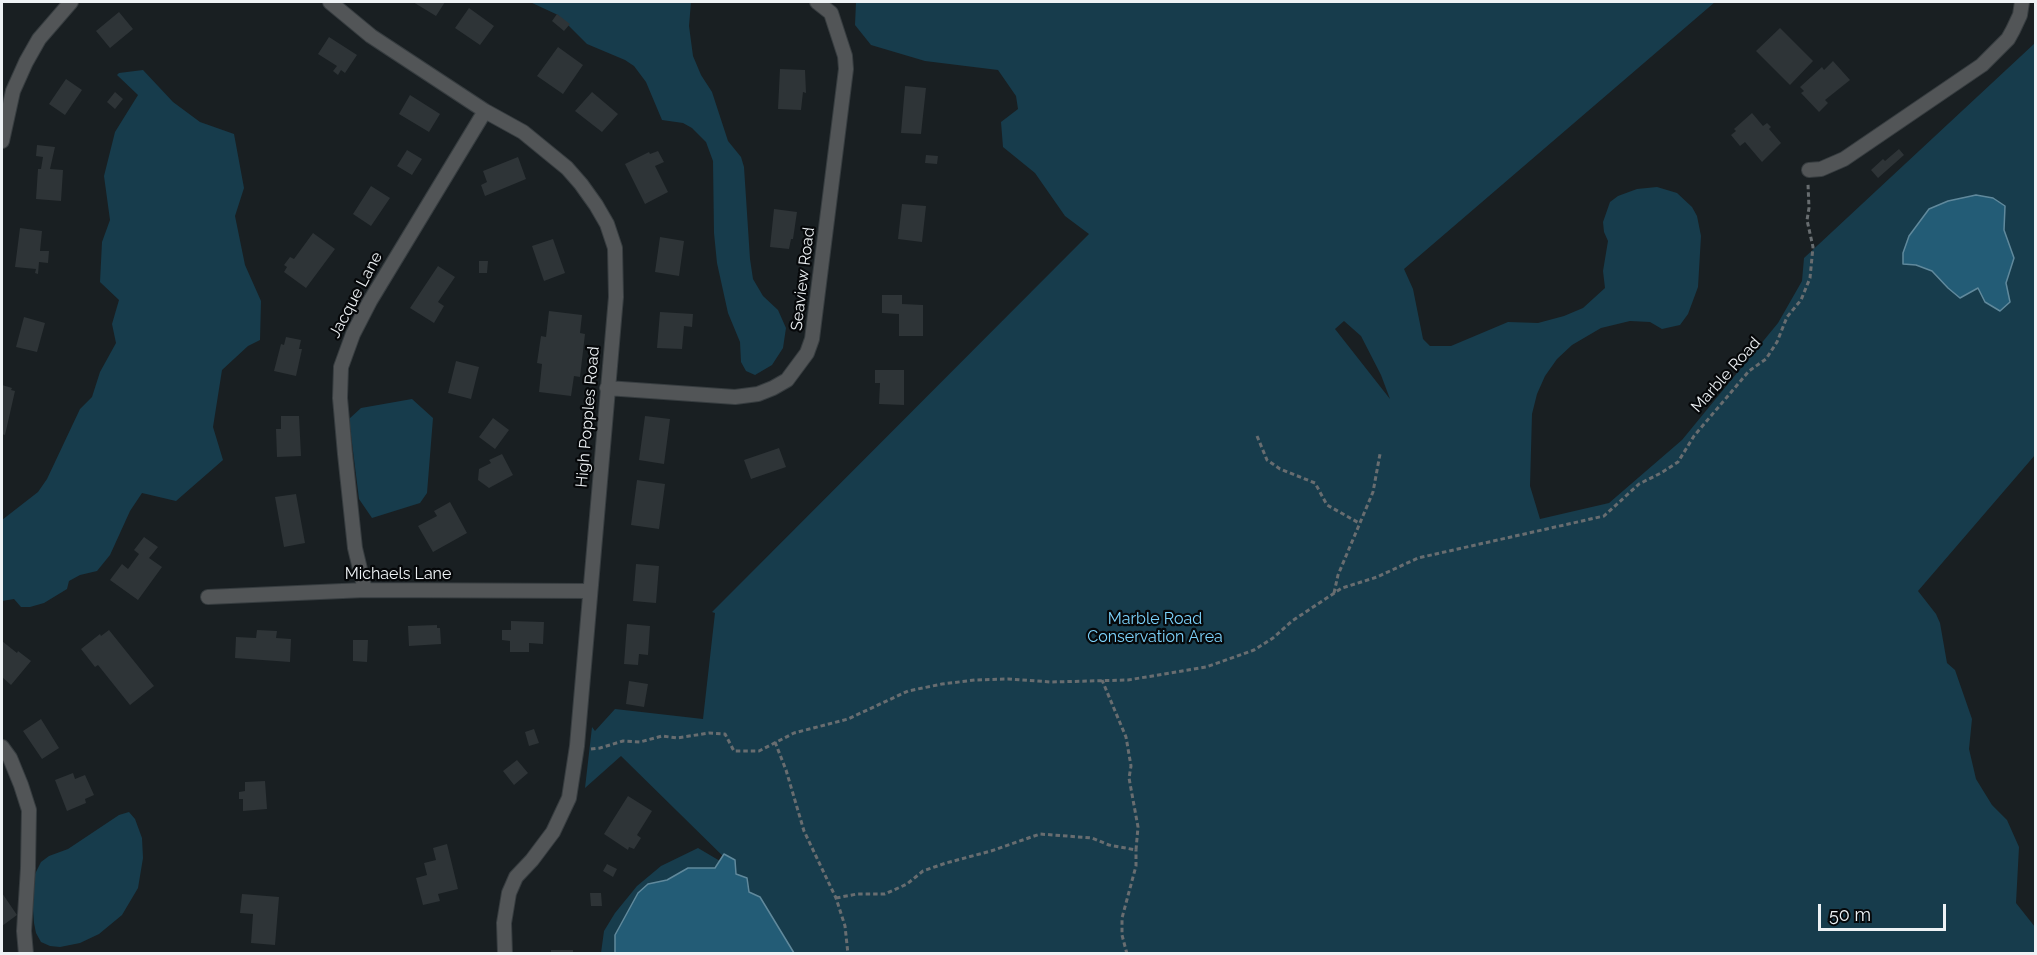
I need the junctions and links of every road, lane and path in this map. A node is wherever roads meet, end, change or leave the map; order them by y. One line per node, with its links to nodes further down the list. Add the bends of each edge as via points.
1 (71, 2): 6 (street, via 39,39 21,72)
2 (330, 2): 5 (street, High Popples Road, via 371,36)
3 (817, 2): 8 (street, Seaview Road, via 831,13 846,69 813,339 807,353 787,380 758,394 735,397)
4 (2022, 2): 7 (street, via 2008,39 1982,65 1844,159)
5 (485, 111): 8 (street, High Popples Road, via 523,132 567,168 607,224 615,248 616,269); 12 (street, Jacque Lane, via 370,301 344,358 340,398 345,454 355,548)
6 (2, 141)
7 (1809, 170): 14 (path, Marble Road, via 1806,220 1813,247 1810,278 1802,300 1787,317 1766,359 1749,371 1694,436 1678,462 1639,484 1604,516 1418,558)
8 (607, 388): 13 (street, High Popples Road)
9 (1257, 436): 11 (path, via 1268,460 1315,483 1327,505)
10 (1380, 454): 11 (path, via 1372,492)
11 (1359, 523): 14 (path)
12 (365, 590): 13 (street, Michaels Lane); 15 (street, Michaels Lane)
13 (589, 591): 19 (street, High Popples Road)
14 (1334, 593): 16 (path, Marble Road, via 1254,650 1206,667 1128,680)
15 (208, 597)
16 (1102, 680): 17 (path, Marble Road, via 1008,679 942,684 908,691 848,719); 20 (path, via 1126,737 1138,828)
17 (775, 742): 19 (path, Marble Road, via 759,751 734,751 725,734 709,733 622,741); 21 (path, via 804,831)
18 (2, 747): 22 (street, via 10,758 29,810)
19 (576, 750): 23 (street, High Popples Road, via 569,798 553,832 516,877 509,893 504,923)
20 (1136, 850): 21 (path, via 1092,838 1040,834 923,871 898,890); 25 (path, via 1136,866 1122,918)
21 (836, 898): 24 (path)
22 (26, 954)
23 (505, 954)
24 (848, 954)
25 (1127, 954)

